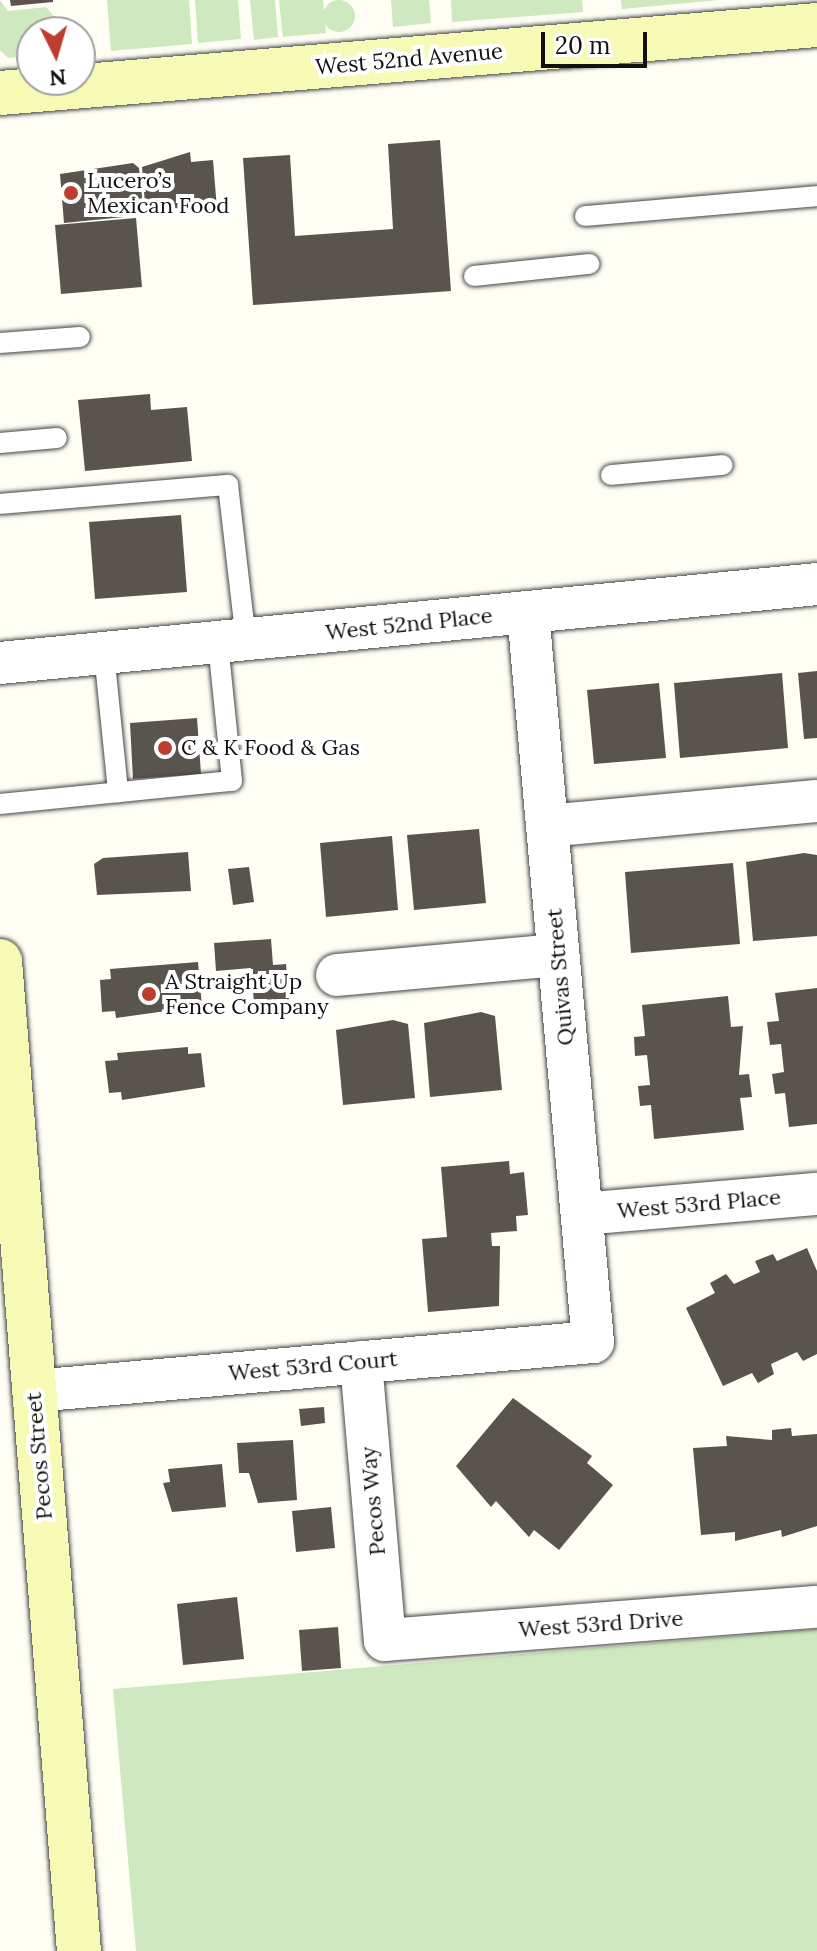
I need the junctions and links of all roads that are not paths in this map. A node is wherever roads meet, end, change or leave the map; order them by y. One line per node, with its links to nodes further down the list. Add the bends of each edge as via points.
1 (817, 25): 2 (main road, West 52nd Avenue)
2 (0, 93)
3 (817, 196): 4 (lane)
4 (585, 216)
5 (589, 264): 6 (lane)
6 (474, 276)
7 (80, 337): 8 (lane)
8 (0, 343)
9 (57, 438): 10 (lane)
10 (0, 443)
11 (723, 465): 12 (lane)
12 (611, 475)
13 (0, 504): 16 (lane, via 228,485)
14 (817, 584): 15 (street, West 52nd Place)
15 (528, 612): 16 (street, West 52nd Place); 22 (street, Quivas Street)
16 (232, 641): 17 (street, West 52nd Place); 19 (lane, via 232,781)
17 (104, 653): 18 (street, West 52nd Place); 19 (lane)
18 (0, 663)
19 (118, 792): 21 (lane)
20 (817, 801): 22 (street)
21 (0, 804)
22 (547, 826): 23 (street, Quivas Street)
23 (558, 955): 25 (street); 28 (street, Quivas Street)
24 (0, 961): 26 (main road, Pecos Street)
25 (337, 975)
26 (8, 1180): 31 (main road, Pecos Street)
27 (817, 1194): 28 (street, West 53rd Place)
28 (582, 1214): 29 (street, Quivas Street)
29 (593, 1342): 30 (street, West 53rd Court)
30 (361, 1362): 31 (street, West 53rd Court); 33 (street, Pecos Way)
31 (34, 1391): 34 (main road, Pecos Street)
32 (817, 1607): 33 (street, West 53rd Drive)
33 (385, 1640)
34 (79, 1951)

